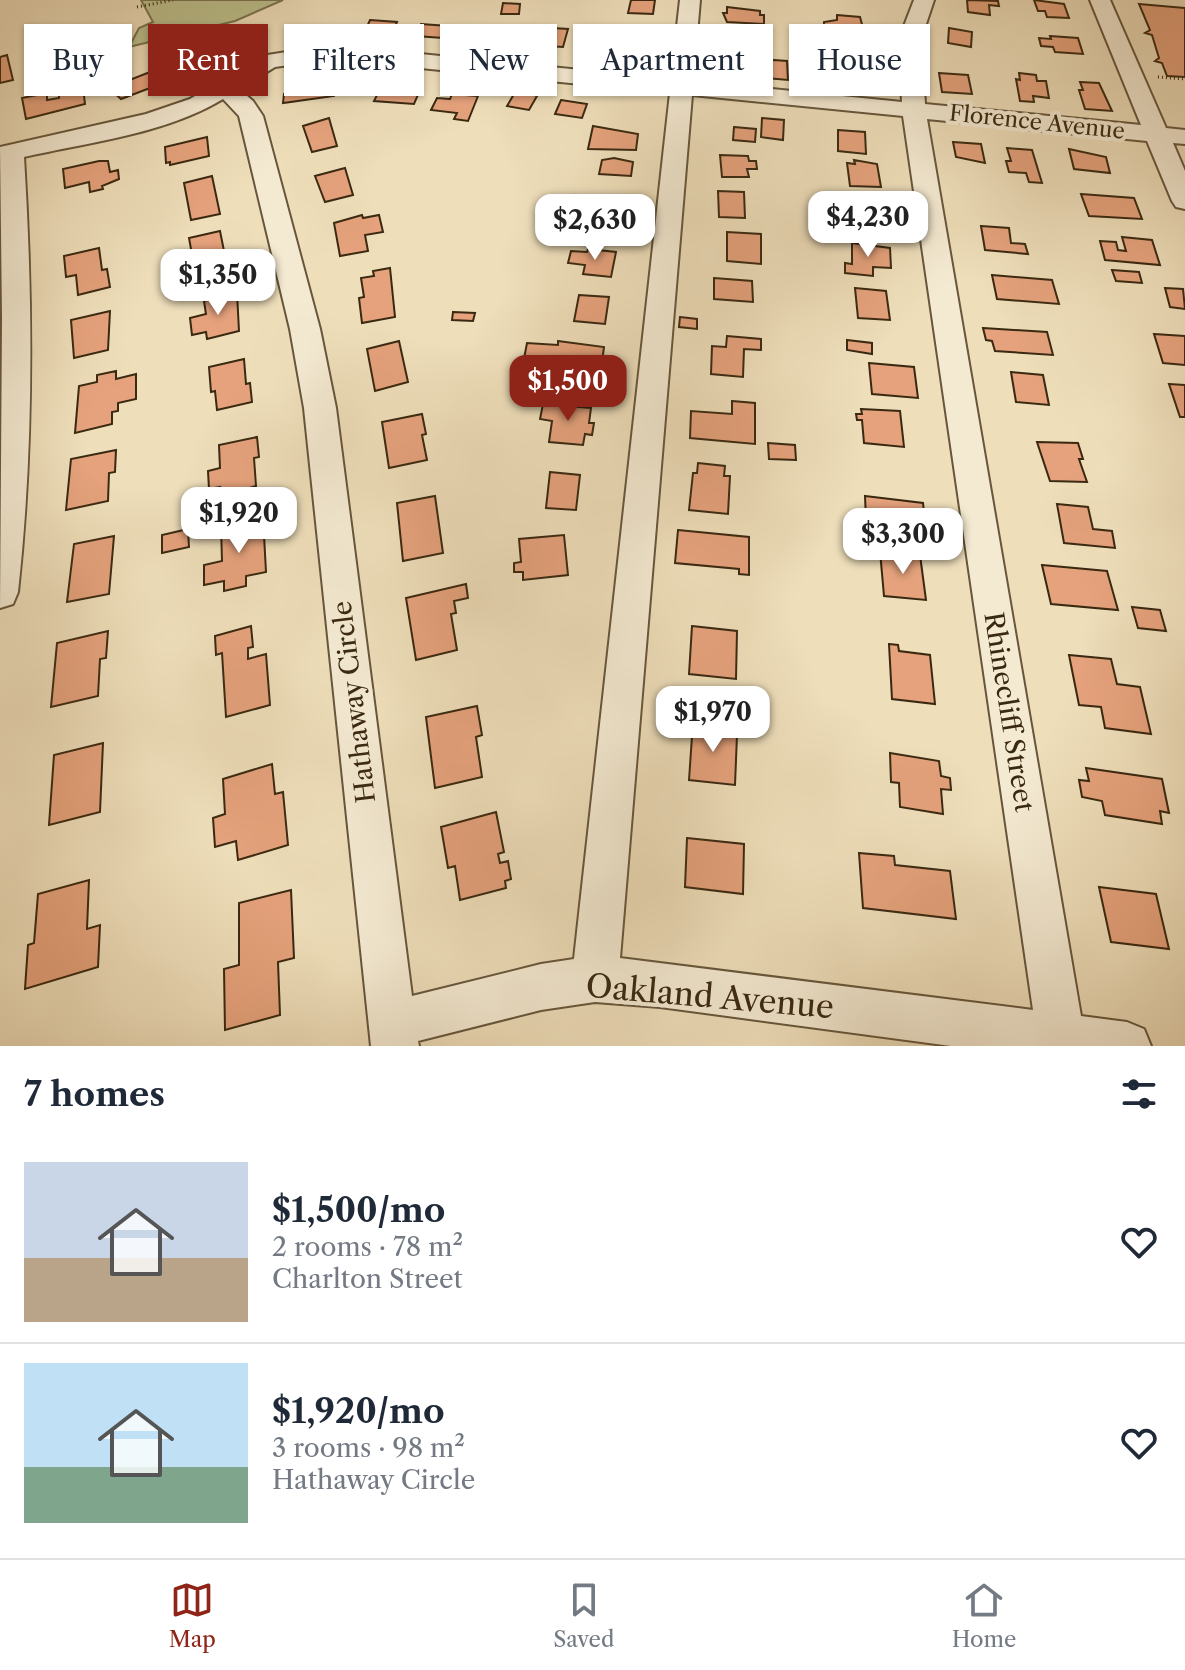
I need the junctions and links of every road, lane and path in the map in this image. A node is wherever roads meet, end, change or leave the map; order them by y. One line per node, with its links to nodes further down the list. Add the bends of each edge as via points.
1 (173, 0): 5 (path)
2 (690, 0): 6 (street)
3 (924, 0): 15 (street, Rhinecliff Street, via 910,39)
4 (1100, 0): 16 (street)
5 (137, 7)
6 (687, 24)
7 (268, 62): 8 (street, Florence Avenue, via 331,52)
8 (573, 76)
9 (1151, 76): 10 (path)
10 (1185, 79)
11 (773, 95): 15 (street, Florence Avenue)
12 (212, 96): 18 (street, Florence Avenue, via 153,120)
13 (234, 96): 22 (street, Hathaway Circle, via 251,116 313,367)
14 (680, 96): 21 (street)
15 (914, 109): 16 (street, Florence Avenue); 23 (street, Rhinecliff Street)
16 (1157, 134): 17 (street, Florence Avenue); 19 (street)
17 (1185, 137)
18 (6, 154): 20 (street, via 17,269 15,437)
19 (1185, 201)
20 (0, 592)
21 (595, 979): 22 (street, Oakland Avenue, via 541,987); 23 (street, Oakland Avenue)
22 (394, 1035)
23 (1061, 1042): 24 (street, Oakland Avenue)
24 (1127, 1046)

